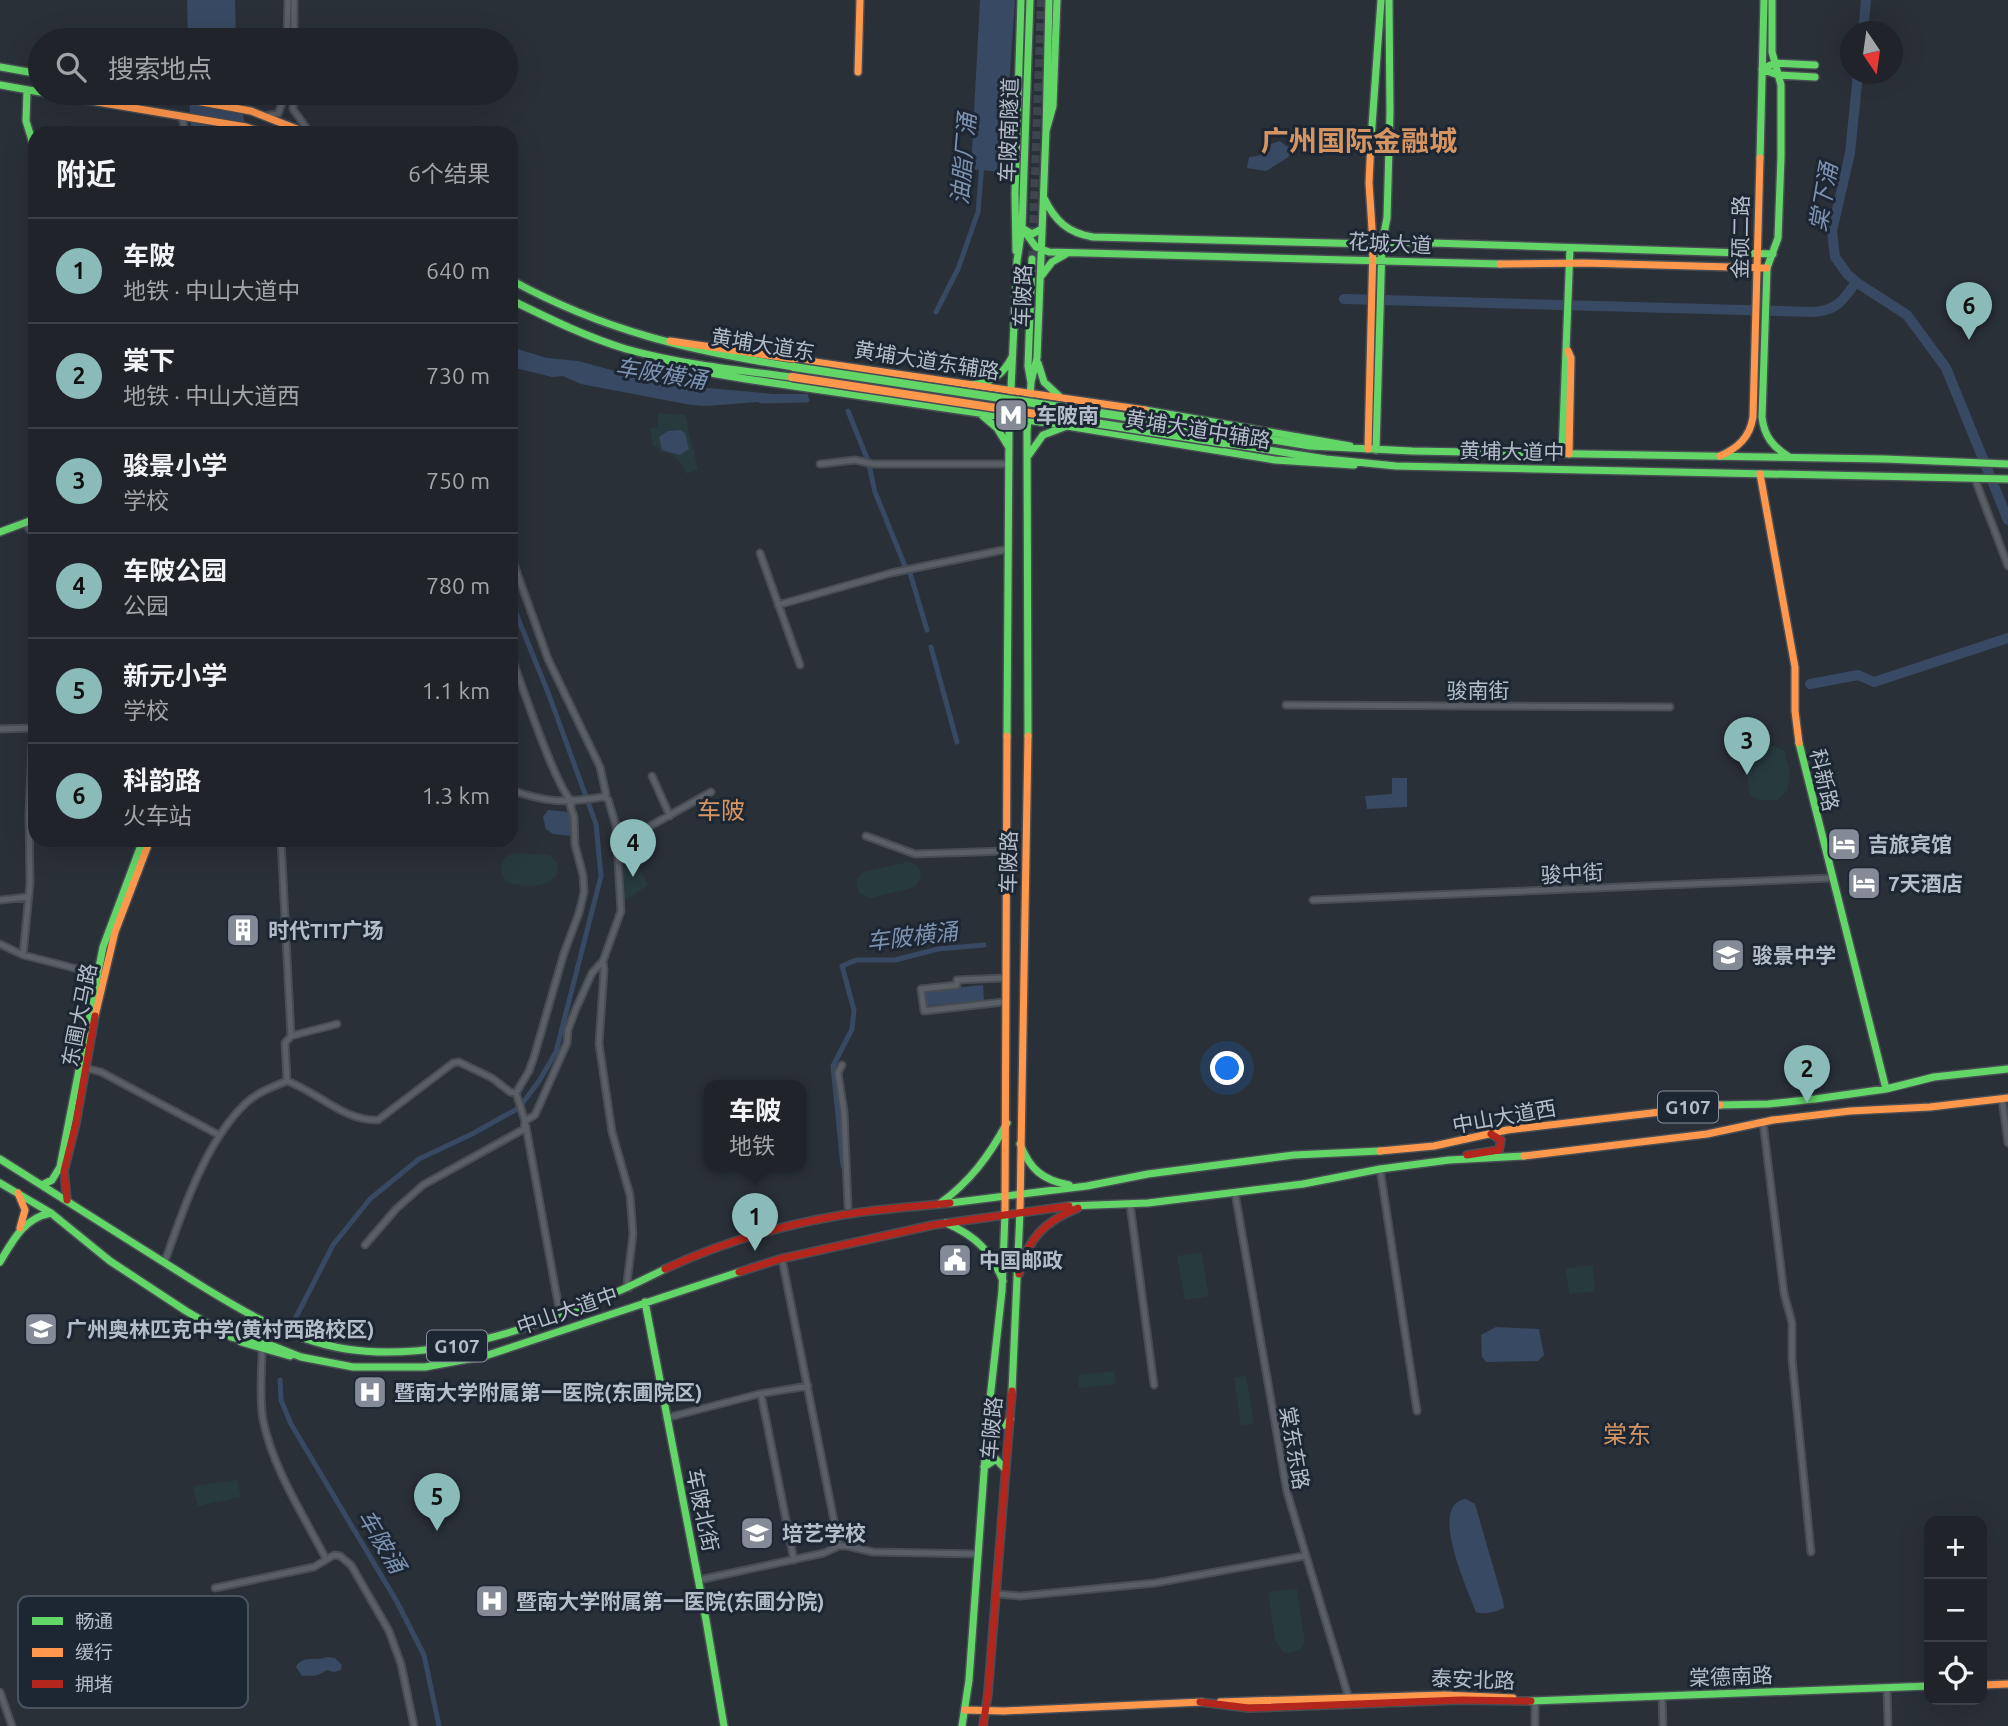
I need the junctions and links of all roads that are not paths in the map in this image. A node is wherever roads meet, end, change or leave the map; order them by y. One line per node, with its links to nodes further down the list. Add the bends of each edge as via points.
1 (288, 0): 12 (street)
2 (294, 0): 13 (street)
3 (860, 0): 19 (main road)
4 (1021, 0): 47 (main road, 车陂路)
5 (1030, 0): 37 (main road, 车陂南隧道)
6 (1049, 0): 35 (main road)
7 (1057, 0): 35 (main road, 车陂路, via 1053,106)
8 (1381, 0): 39 (main road, via 1370,217)
9 (1390, 0): 39 (main road, via 1387,218)
10 (1764, 0): 17 (main road, 金硕二路)
11 (1772, 0): 14 (main road, 金硕二路)
12 (287, 28)
13 (294, 28)
14 (1775, 63): 15 (main road); 17 (main road); 20 (main road, 金硕二路)
15 (1815, 65)
16 (0, 67): 18 (main road)
17 (1762, 69): 20 (main road); 43 (main road, 金硕二路)
18 (28, 72)
19 (858, 72)
20 (1778, 75): 21 (main road); 44 (main road, 金硕二路, via 1781,157)
21 (1815, 77)
22 (0, 85): 23 (main road)
23 (27, 90): 34 (main road)
24 (118, 105): 28 (main road)
25 (225, 105): 29 (main road)
26 (281, 105): 29 (street, via 278,114)
27 (293, 105): 33 (street)
28 (183, 116): 30 (street); 31 (main road)
29 (267, 116): 32 (main road)
30 (184, 126)
31 (241, 126)
32 (291, 126)
33 (304, 126)
34 (28, 127)
35 (1046, 131): 36 (main road, 车陂路)
36 (1044, 198): 38 (main road, 车陂路); 39 (main road, 花城大道, via 1063,228 1085,236)
37 (1022, 228): 38 (main road, via 1032,234); 41 (main road); 47 (main road, 车陂南隧道)
38 (1042, 229): 41 (main road, 车陂路)
39 (1378, 244): 40 (main road, 花城大道); 46 (main road)
40 (1570, 247): 43 (main road, 花城大道); 48 (main road)
41 (1041, 250): 42 (main road, 花城大道); 50 (main road, 车陂路)
42 (1070, 252): 46 (main road, 花城大道); 50 (main road, via 1052,262)
43 (1757, 253): 44 (main road, 花城大道); 49 (main road, 金硕二路)
44 (1773, 254): 49 (main road, 金硕二路)
45 (1032, 259): 62 (main road)
46 (1377, 260): 48 (main road, 花城大道); 77 (main road)
47 (1017, 261): 57 (main road, 车陂路)
48 (1570, 263): 49 (main road, 花城大道); 81 (main road)
49 (1762, 268): 54 (main road, 金硕二路)
50 (1040, 279): 59 (main road, 车陂路)
51 (518, 284): 53 (main road, 黄埔大道东)
52 (518, 303): 55 (main road, 黄埔大道东)
53 (562, 306): 55 (main road, via 552,310); 56 (main road, 黄埔大道东)
54 (1761, 318): 82 (main road, 金硕二路, via 1752,426 1739,445); 83 (main road, 金硕二路, via 1763,428 1770,443)
55 (556, 322): 58 (main road, 黄埔大道东)
56 (653, 340): 60 (main road, 黄埔大道东辅路); 65 (main road, 黄埔大道东, bridge, via 794,367)
57 (1014, 351): 61 (main road, via 1000,376 987,384); 63 (main road, 车陂路)
58 (651, 355): 67 (main road, 黄埔大道东辅路, via 715,374); 70 (main road, 黄埔大道东, bridge)
59 (1037, 358): 62 (main road, 车陂路); 64 (main road, via 1044,382)
60 (937, 379): 61 (main road, 黄埔大道东辅路); 67 (main road, via 940,394)
61 (968, 384): 63 (main road, 黄埔大道东辅路); 69 (main road, via 969,404)
62 (1031, 388): 63 (main road, 黄埔大道东辅路); 64 (main road, 黄埔大道中辅路); 73 (main road, 车陂路)
63 (1013, 390): 72 (main road, 车陂路)
64 (1063, 398): 66 (main road, 黄埔大道中辅路)
65 (1020, 399): 77 (main road, 黄埔大道中, bridge, via 1310,446)
66 (1083, 401): 68 (main road, 黄埔大道中辅路); 75 (main road, via 1074,413)
67 (932, 406): 69 (main road, 黄埔大道东辅路)
68 (1130, 408): 76 (main road, via 1120,420); 77 (main road, 黄埔大道中辅路)
69 (963, 410): 71 (main road, 黄埔大道东辅路)
70 (1020, 410): 90 (main road, 黄埔大道中, bridge)
71 (978, 412): 72 (main road, 黄埔大道东辅路); 78 (main road, via 997,428)
72 (1010, 417): 73 (main road, 黄埔大道中辅路); 78 (main road, 车陂路)
73 (1028, 420): 74 (main road, 黄埔大道中辅路); 86 (main road, 车陂路)
74 (1067, 426): 75 (main road, 黄埔大道中辅路); 86 (main road, via 1042,436)
75 (1079, 428): 76 (main road, 黄埔大道中辅路)
76 (1125, 435): 90 (main road, 黄埔大道中辅路, via 1292,462)
77 (1368, 449): 79 (main road, 黄埔大道中)
78 (1009, 450): 89 (main road, 车陂路)
79 (1447, 452): 80 (main road, 黄埔大道中); 91 (main road, via 1453,460)
80 (1508, 453): 81 (main road, 黄埔大道中); 92 (main road, via 1501,460)
81 (1566, 454): 82 (main road, 黄埔大道中)
82 (1717, 457): 83 (main road, 黄埔大道中)
83 (1790, 458): 84 (main road, 黄埔大道中)
84 (1831, 458): 85 (main road, 黄埔大道中); 94 (main road, via 1836,467)
85 (1884, 459): 87 (main road, 黄埔大道中); 95 (main road, via 1878,467)
86 (1027, 461): 89 (main road, via 1018,458); 130 (main road, 车陂路)
87 (2005, 463)
88 (820, 464): 89 (street, via 855,460 873,464)
89 (1009, 464): 102 (main road, 车陂路)
90 (1380, 465): 91 (main road, 黄埔大道中)
91 (1447, 468): 92 (main road, 黄埔大道中)
92 (1508, 469): 93 (main road, 黄埔大道中)
93 (1760, 474): 94 (main road, 黄埔大道中); 125 (main road, 科新路, via 1795,667 1800,752)
94 (1830, 475): 95 (main road, 黄埔大道中)
95 (1884, 476): 96 (main road, 黄埔大道中)
96 (1979, 479): 97 (main road, 黄埔大道中); 104 (street)
97 (2006, 479)
98 (28, 522): 99 (main road)
99 (25, 523): 100 (street); 101 (main road)
100 (28, 527)
101 (0, 531)
102 (1008, 549): 106 (street, via 891,573); 124 (main road, 车陂路)
103 (760, 553): 106 (street)
104 (2008, 566)
105 (518, 575): 116 (street, via 548,659 600,767)
106 (778, 604): 107 (street)
107 (800, 665)
108 (518, 674): 117 (street, via 557,776)
109 (1286, 705): 110 (street, 骏南街)
110 (1670, 707)
111 (28, 728): 112 (street)
112 (0, 729)
113 (652, 776): 118 (street)
114 (518, 792): 117 (street, via 542,801)
115 (711, 792): 118 (street)
116 (603, 797): 117 (street); 119 (street, via 608,799)
117 (573, 802): 146 (street, via 584,892 534,1057)
118 (670, 816): 119 (street, via 645,829)
119 (617, 825): 135 (street, via 621,911)
120 (866, 836): 124 (street, via 915,854)
121 (31, 847): 126 (street)
122 (142, 847): 136 (main road, 东圃大马路)
123 (281, 847): 140 (street)
124 (1007, 850): 129 (main road, 车陂路)
125 (1832, 878): 128 (street, 骏中街); 145 (main road, 科新路)
126 (29, 897): 127 (street); 134 (street)
127 (0, 900)
128 (1314, 900)
129 (1007, 904): 130 (main road, via 1016,912); 131 (main road, 车陂路)
130 (1025, 905): 132 (main road, 车陂路)
131 (1007, 940): 132 (main road, via 1016,933); 151 (main road, 车陂路)
132 (1024, 941): 155 (main road, 车陂路)
133 (0, 944): 134 (street)
134 (23, 955): 136 (street)
135 (603, 961): 149 (street, via 592,972 575,1011 552,1080 535,1115); 186 (street, via 600,1045 612,1132 630,1195 634,1234)
136 (100, 975): 142 (main road, 东圃大马路); 148 (main road, 东圃大马路)
137 (1003, 978): 138 (street, via 957,980 957,985 921,989 924,1011)
138 (1003, 1002)
139 (337, 1024): 140 (street)
140 (291, 1037): 144 (street, via 285,1043)
141 (842, 1065): 172 (street, via 838,1073)
142 (86, 1068): 148 (main road, 东圃大马路); 153 (street)
143 (2008, 1069): 145 (main road, 中山大道西 / G107)
144 (287, 1081): 146 (street, via 332,1107 368,1120 379,1120 453,1063 472,1068); 153 (street, via 252,1098)
145 (1886, 1088): 152 (main road, 中山大道西 / G107, via 1783,1102 1700,1106)
146 (516, 1093): 149 (street)
147 (2005, 1098): 150 (main road, 中山大道西 / G107); 154 (street)
148 (77, 1100): 160 (main road, 东圃大马路, via 60,1167 52,1180); 167 (main road, 东圃大马路, via 63,1178)
149 (526, 1121): 180 (street, via 524,1129 423,1185); 188 (street)
150 (1763, 1122): 156 (main road, 中山大道西 / G107, via 1614,1146); 202 (street, via 1784,1293 1792,1323)
151 (1007, 1123): 166 (main road, 车陂路); 171 (main road, via 976,1174)
152 (1491, 1134): 156 (main road, via 1501,1140 1499,1150); 161 (main road, 中山大道西 / G107, via 1391,1151 1277,1157)
153 (219, 1135): 182 (street)
154 (2008, 1143)
155 (1020, 1144): 161 (main road, via 1030,1168 1040,1177); 165 (main road, 车陂路)
156 (1449, 1160): 158 (main road, 中山大道西 / G107)
157 (3, 1163): 160 (main road, 中山大道中 / G107)
158 (1380, 1169): 163 (main road, 中山大道西 / G107); 195 (street)
159 (0, 1183): 164 (main road, 中山大道中)
160 (42, 1185): 167 (main road, 中山大道中 / G107)
161 (1087, 1186): 162 (main road, 中山大道西 / G107)
162 (1046, 1192): 165 (main road, 中山大道西 / G107); 173 (main road, via 1042,1202)
163 (1235, 1192): 170 (main road, 中山大道西 / G107); 204 (street, 棠东东路, via 1287,1492)
164 (18, 1193): 175 (main road, 中山大道中); 179 (main road, via 25,1215)
165 (1020, 1195): 166 (main road, 中山大道西 / G107); 174 (main road, 车陂路)
166 (1006, 1198): 168 (main road, 中山大道中 / G107); 176 (main road, 车陂路)
167 (67, 1200): 182 (main road, 中山大道中 / G107)
168 (978, 1200): 171 (main road, 中山大道中); 177 (main road, via 982,1210)
169 (1097, 1204): 170 (main road, 中山大道西 / G107); 173 (main road, 中山大道西 / G107); 184 (main road, via 1063,1215 1039,1231 1025,1248)
170 (1130, 1204): 192 (street)
171 (937, 1205): 186 (main road, 中山大道中 / G107, via 842,1215 771,1232 674,1264)
172 (848, 1206)
173 (1046, 1208): 174 (main road, 中山大道西 / G107)
174 (1020, 1211): 176 (main road, 中山大道中 / G107); 184 (main road, 车陂路)
175 (51, 1213): 179 (main road, via 31,1220); 189 (main road, 中山大道中, via 110,1261)
176 (1006, 1213): 177 (main road, 中山大道中 / G107); 185 (main road, 车陂路)
177 (976, 1218): 178 (main road, 中山大道中 / G107)
178 (946, 1223): 181 (main road, 中山大道中 / G107); 185 (main road, via 981,1241)
179 (17, 1234): 183 (main road)
180 (365, 1245)
181 (782, 1259): 187 (main road, 中山大道中 / G107); 193 (street)
182 (164, 1261): 188 (main road, 中山大道中 / G107, via 282,1331 356,1351 453,1347)
183 (0, 1262)
184 (1019, 1274): 198 (main road, 车陂路)
185 (1003, 1281): 196 (main road, 车陂路)
186 (629, 1289): 188 (main road, 中山大道中 / G107)
187 (645, 1302): 191 (main road, 中山大道中 / G107, via 449,1364 381,1368); 197 (main road, 车陂北街)
188 (560, 1314)
189 (231, 1336): 190 (main road); 191 (main road, 中山大道中)
190 (262, 1349): 191 (main road); 205 (street, via 261,1394 268,1440)
191 (300, 1357)
192 (1154, 1385)
193 (808, 1386): 194 (street); 201 (street)
194 (761, 1394): 197 (street); 206 (street)
195 (1417, 1411)
196 (988, 1417): 198 (main road, via 998,1427); 199 (main road, 车陂路)
197 (666, 1418): 207 (main road, 车陂北街)
198 (1010, 1419): 200 (main road, 车陂路)
199 (984, 1467): 200 (main road, via 996,1459); 203 (main road, 车陂路)
200 (1005, 1470): 209 (main road, 车陂路)
201 (839, 1546): 203 (street, via 873,1552); 206 (street)
202 (1811, 1552)
203 (978, 1554): 218 (main road, 车陂路)
204 (1304, 1556): 209 (street, via 1155,1583 1020,1596); 217 (street, 棠东东路)
205 (326, 1559): 208 (street, via 314,1567); 221 (street, via 340,1556 351,1564 388,1631 401,1664)
206 (794, 1560): 207 (street)
207 (699, 1580): 222 (main road, 车陂北街)
208 (215, 1588)
209 (996, 1594): 219 (main road, 车陂路)
210 (2008, 1684): 211 (main road)
211 (1987, 1685)
212 (1924, 1686): 213 (main road, 棠德南路)
213 (1887, 1688): 215 (main road, 棠德南路); 227 (street)
214 (0, 1692): 220 (street)
215 (1662, 1696): 216 (main road, 棠德南路); 226 (street)
216 (1535, 1700): 217 (main road, 泰安北路, via 1462,1694); 225 (street)
217 (1350, 1701): 219 (main road, 泰安北路)
218 (964, 1710): 219 (main road, 泰安北路); 223 (main road, 车陂路)
219 (986, 1711): 224 (main road, 车陂路)
220 (12, 1726)
221 (414, 1726)
222 (724, 1726)
223 (962, 1726)
224 (983, 1726)
225 (1535, 1726)
226 (1663, 1726)
227 (1888, 1726)

